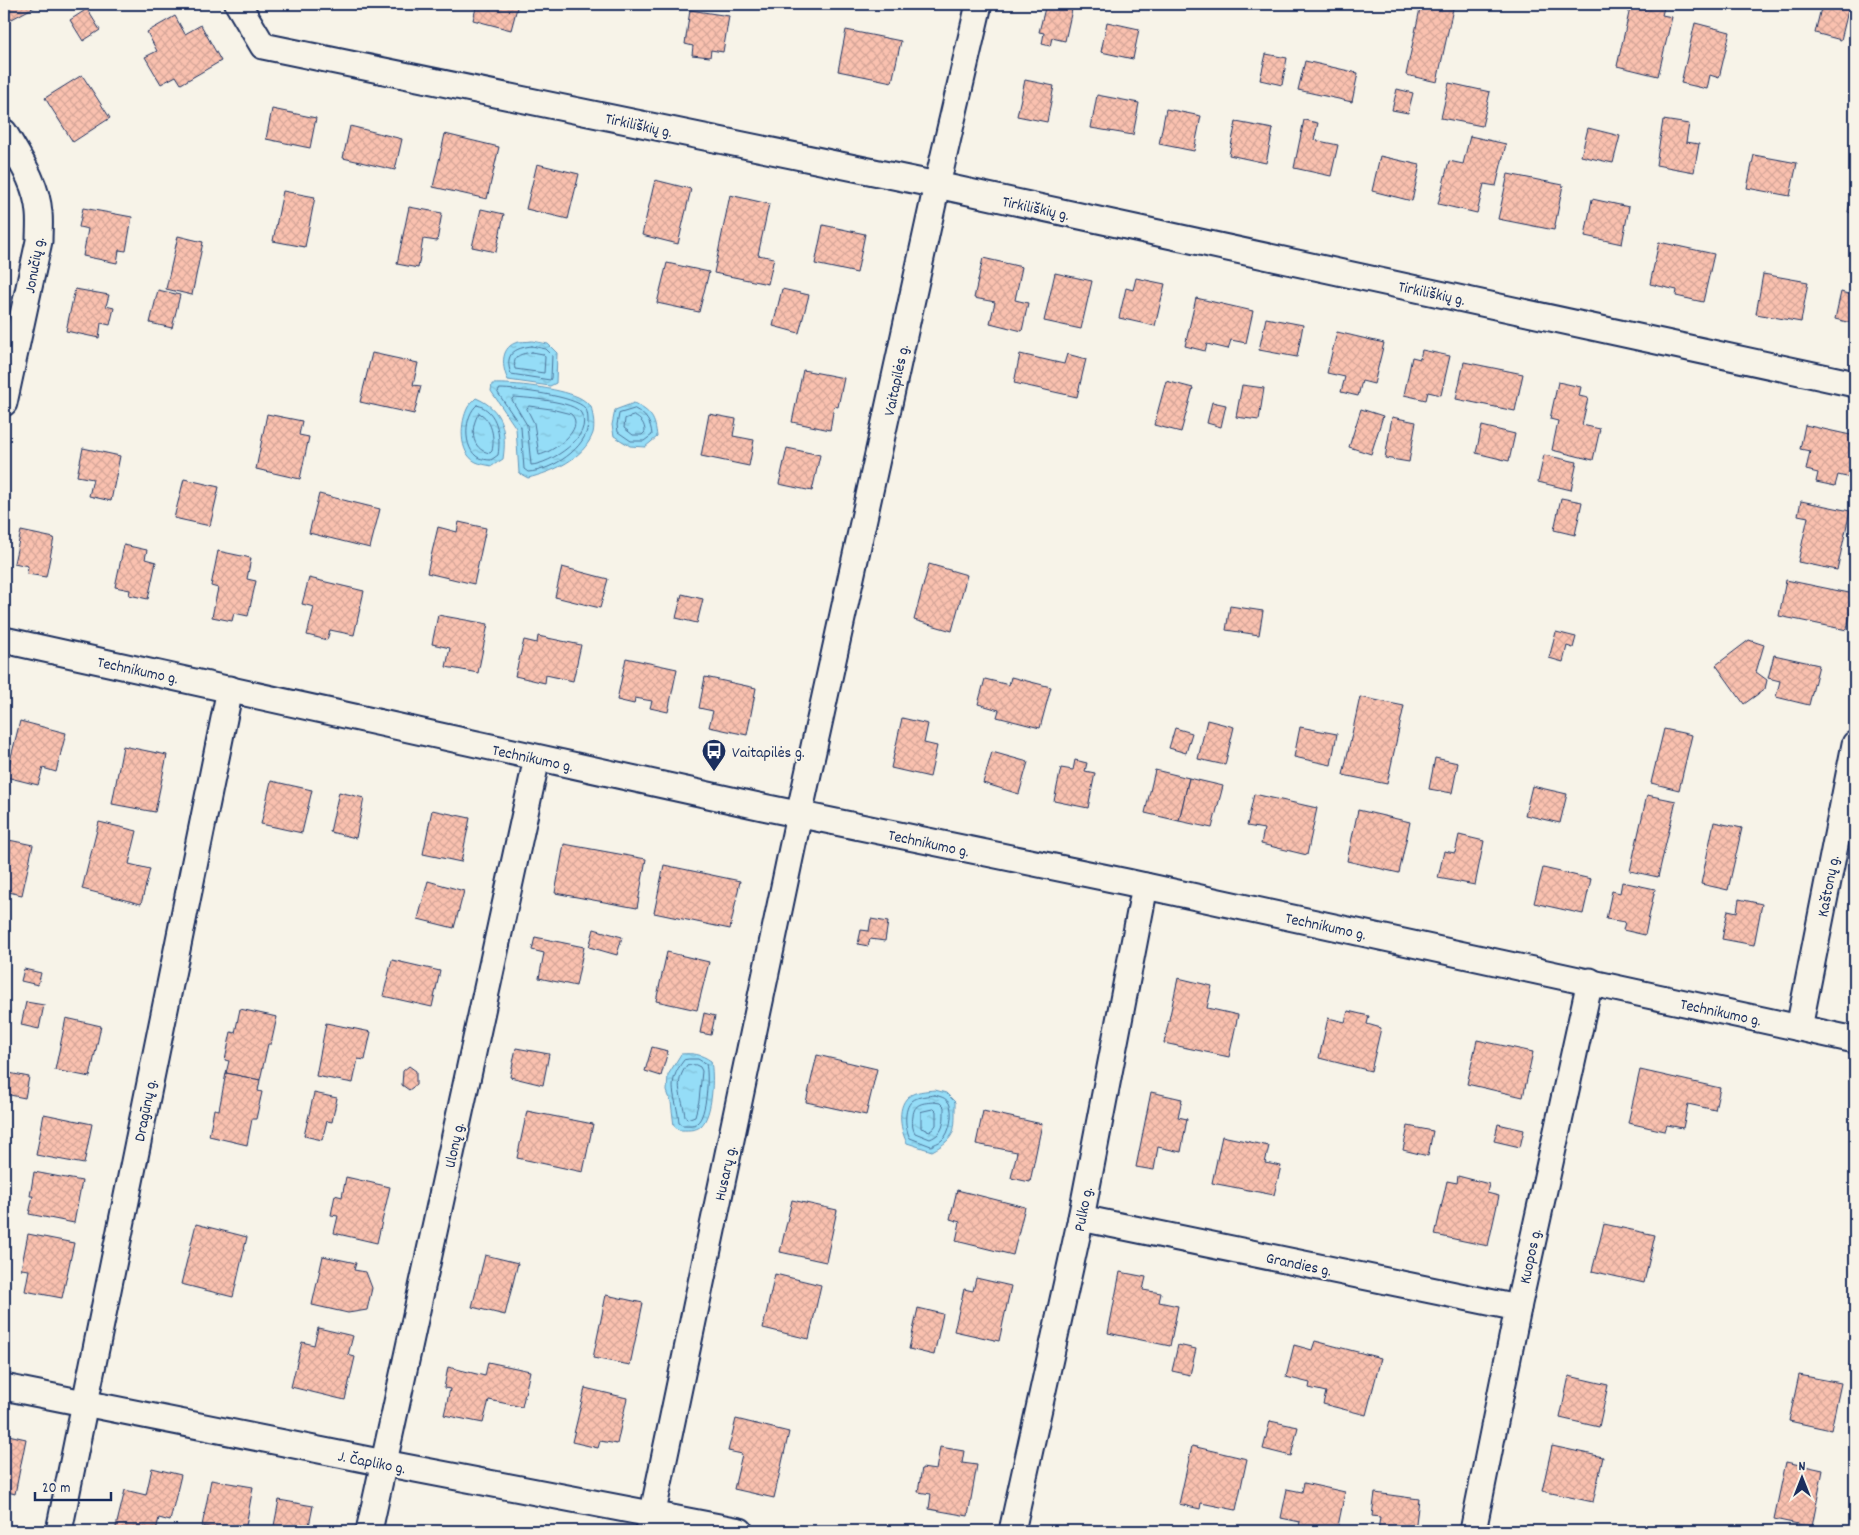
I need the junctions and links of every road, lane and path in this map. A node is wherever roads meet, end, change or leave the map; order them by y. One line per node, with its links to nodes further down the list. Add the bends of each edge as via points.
1 (238, 4): 4 (street, Tirkiliškių g., via 263,46)
2 (979, 4): 4 (street, Vaitapilės g.)
3 (4, 132): 6 (street, Jonučių g., via 36,192 40,214 39,241)
4 (937, 186): 5 (street, Tirkiliškių g.); 11 (street, Vaitapilės g.)
5 (1855, 384)
6 (4, 403)
7 (4, 640): 8 (street, Technikumo g.)
8 (230, 689): 10 (street, Technikumo g.); 19 (street, Dragūnų g.)
9 (1855, 744): 14 (street, Kaštonų g.)
10 (537, 758): 11 (street, Technikumo g.); 20 (street, Ulonų g.)
11 (799, 815): 12 (street, Technikumo g.); 21 (street, Husarų g.)
12 (1145, 886): 13 (street, Technikumo g.); 16 (street, Pulko g.)
13 (1590, 981): 14 (street, Technikumo g.); 17 (street, Kuopos g.)
14 (1799, 1028): 15 (street, Technikumo g.)
15 (1855, 1040)
16 (1081, 1218): 17 (street, Grandies g.); 25 (street, Pulko g.)
17 (1518, 1308): 26 (street, Kuopos g.)
18 (4, 1387): 19 (street, J. Čapliko g.)
19 (84, 1404): 20 (street, J. Čapliko g.); 22 (street, Dragūnų g.)
20 (384, 1463): 21 (street, J. Čapliko g.); 23 (street, Ulonų g.)
21 (651, 1523): 24 (street, J. Čapliko g.)
22 (59, 1531)
23 (369, 1531)
24 (740, 1531)
25 (1012, 1531)
26 (1473, 1531)

